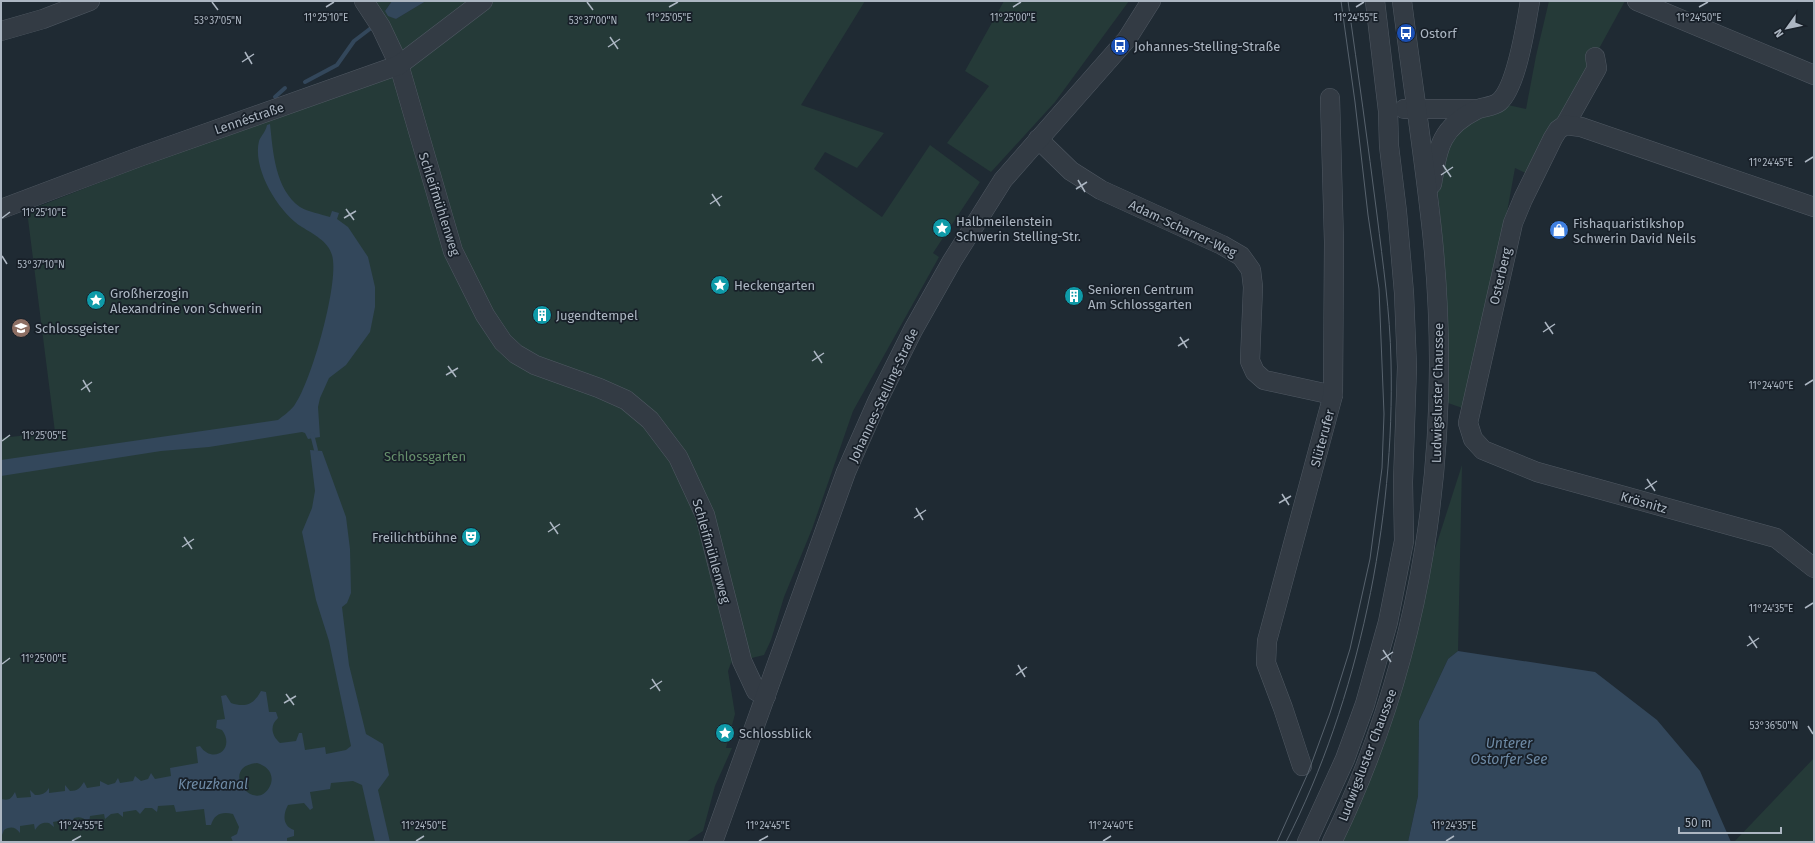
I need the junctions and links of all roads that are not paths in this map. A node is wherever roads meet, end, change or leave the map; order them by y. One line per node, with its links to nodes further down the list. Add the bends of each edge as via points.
1 (90, 1): 9 (street, via 43,19)
2 (364, 1): 11 (street, Schleifmühlenweg, via 381,27)
3 (483, 1): 11 (street, Lennéstraße)
4 (1151, 1): 18 (street, Johannes-Stelling-Straße, via 1126,39)
5 (1375, 1): 16 (street, Ludwigsluster Chaussee)
6 (1402, 1): 14 (street, Ludwigsluster Chaussee)
7 (1530, 1): 15 (street, via 1514,77 1498,102)
8 (1637, 1): 12 (street)
9 (1, 30)
10 (1595, 57): 17 (street, Osterberg, via 1597,68)
11 (399, 65): 21 (street, Lennéstraße); 25 (street, Schleifmühlenweg, via 453,251 485,316 503,342 516,354 535,365 626,400 650,420 678,457 705,515 742,661 756,691)
12 (1814, 74)
13 (1330, 98): 22 (street, Slüterufer, via 1334,242)
14 (1416, 108): 15 (street); 16 (street); 19 (street, Ludwigsluster Chaussee)
15 (1477, 109): 19 (street, via 1457,121 1440,143)
16 (1388, 111): 28 (street, Ludwigsluster Chaussee, via 1408,367 1403,482 1404,541 1384,636 1365,704 1345,759)
17 (1565, 125): 20 (street, via 1582,127); 23 (street, Osterberg, via 1553,138 1513,223 1468,423)
18 (1038, 139): 22 (street, Adam-Scharrer-Weg, via 1071,171 1101,190 1241,256 1250,270 1253,287 1250,361 1255,372 1264,380); 25 (street, Johannes-Stelling-Straße, via 1003,180 952,261 913,330 877,402 830,514)
19 (1428, 205): 29 (street, Ludwigsluster Chaussee, via 1437,302 1439,421 1426,544 1410,627 1386,713)
20 (1814, 207)
21 (1, 209)
22 (1333, 395): 26 (street, Slüterufer, via 1267,641 1266,663)
23 (1473, 439): 24 (street, Krösnitz, via 1483,450 1537,472 1776,538)
24 (1814, 568)
25 (766, 696): 27 (street, Johannes-Stelling-Straße)
26 (1302, 766)
27 (713, 842)
28 (1308, 842)
29 (1332, 842)

